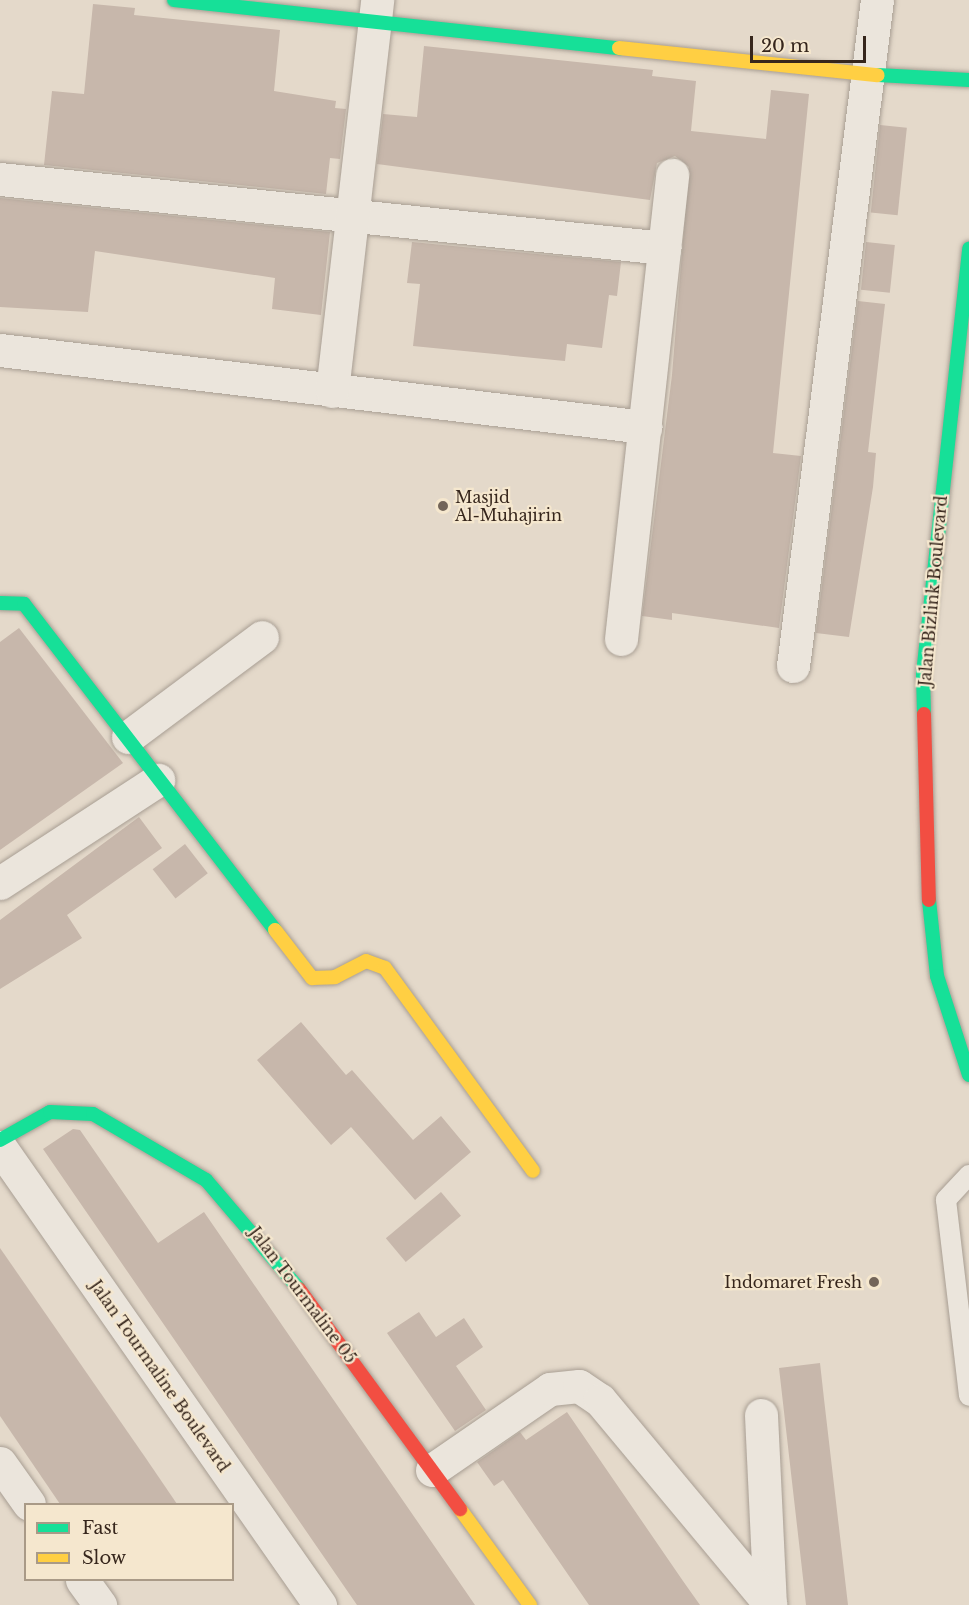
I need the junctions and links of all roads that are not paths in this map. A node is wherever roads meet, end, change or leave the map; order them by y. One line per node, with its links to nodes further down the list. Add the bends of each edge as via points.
1 (174, 0): 3 (street)
2 (877, 0): 4 (street)
3 (376, 11): 4 (street); 8 (street)
4 (870, 75): 5 (street); 17 (street)
5 (969, 80)
6 (672, 175): 9 (street)
7 (0, 179): 8 (street)
8 (352, 215): 9 (street); 12 (street)
9 (664, 248): 13 (street)
10 (969, 248): 21 (street, Jalan Bizlink Boulevard, via 923,674 937,976)
11 (0, 350): 12 (street)
12 (332, 391): 13 (street)
13 (645, 427): 16 (street)
14 (0, 603): 18 (street, via 24,604)
15 (262, 637): 18 (street)
16 (621, 639)
17 (793, 666)
18 (128, 737): 19 (street)
19 (158, 780): 20 (street); 24 (street, via 312,978 334,977 366,961 385,968)
20 (0, 883)
21 (969, 1075)
22 (0, 1140): 29 (street, Jalan Tourmaline 05, via 50,1112 75,1110 93,1114 206,1180 238,1208)
23 (0, 1147): 34 (street, Jalan Tourmaline Boulevard)
24 (533, 1171)
25 (969, 1175): 26 (lane, via 946,1200)
26 (969, 1396)
27 (761, 1415): 32 (street)
28 (0, 1463): 30 (street)
29 (432, 1470): 32 (street, via 550,1389 579,1386 600,1400); 35 (street, Jalan Tourmaline 05)
30 (28, 1503)
31 (83, 1581): 33 (street)
32 (770, 1604)
33 (100, 1605)
34 (320, 1605)
35 (530, 1605)

